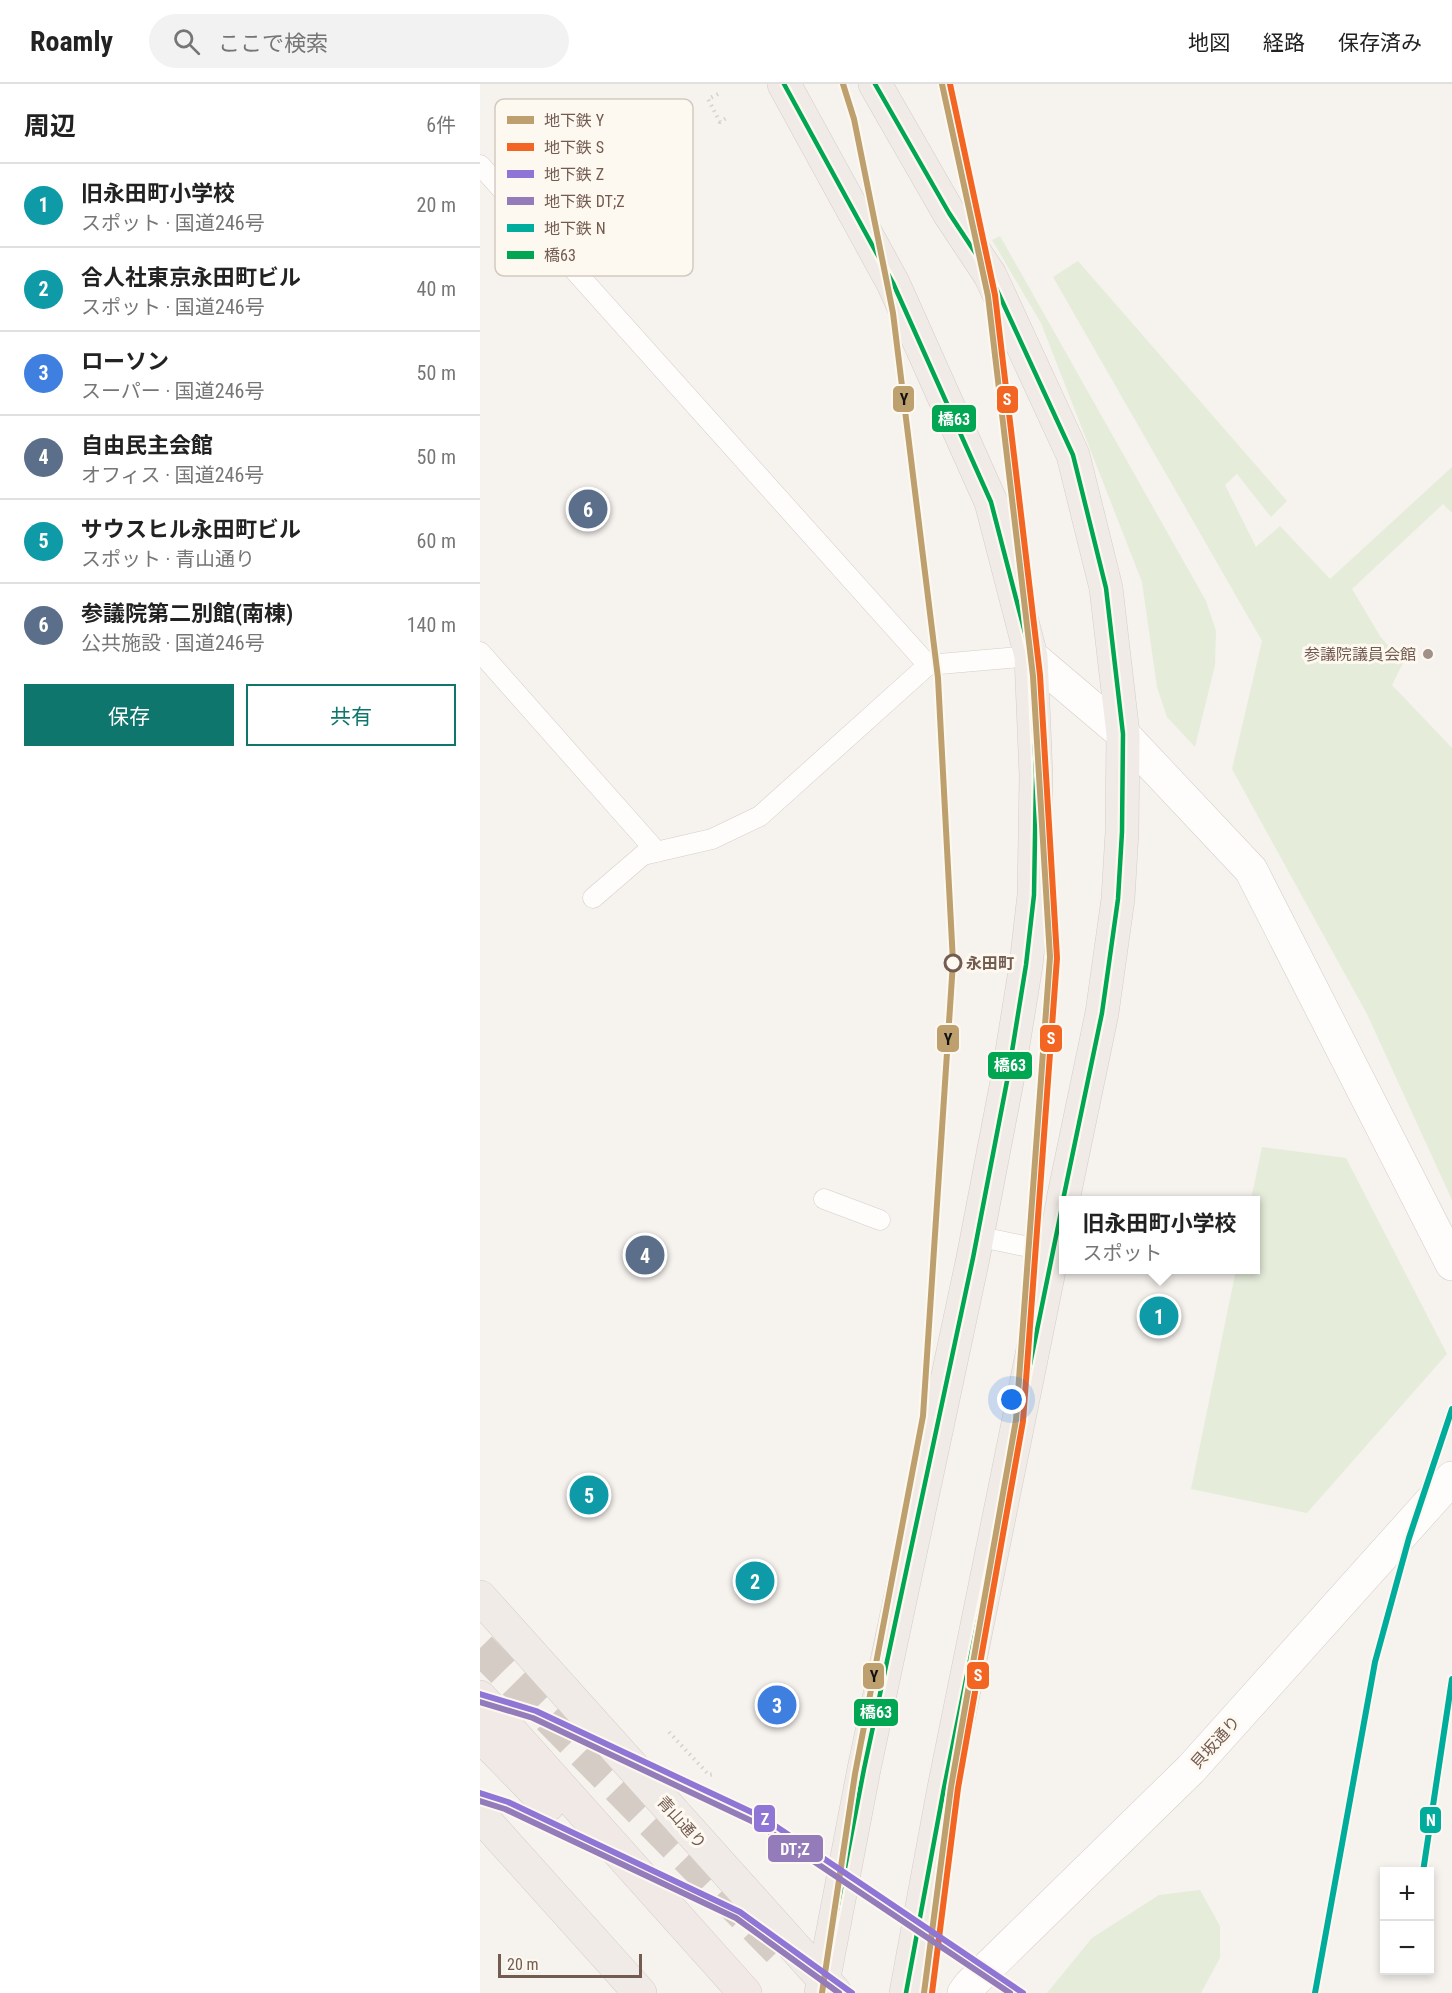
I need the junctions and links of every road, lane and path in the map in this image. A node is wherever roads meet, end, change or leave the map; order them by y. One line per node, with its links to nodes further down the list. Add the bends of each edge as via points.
1 (784, 84): 9 (highway, via 893,283 991,502)
2 (875, 84): 11 (highway, via 949,213 990,275 1073,455 1106,588)
3 (718, 94): 4 (path, via 708,99 720,122)
4 (728, 117)
5 (480, 165): 6 (lane)
6 (495, 182)
7 (580, 276): 10 (lane)
8 (480, 652): 12 (lane)
9 (1030, 656): 10 (lane); 11 (street); 18 (highway, via 1036,776 1034,895 1008,1076)
10 (928, 664): 12 (lane, via 760,816 712,839)
11 (1123, 734): 14 (highway, via 1118,899 1102,1013); 20 (street, via 1251,870)
12 (657, 852): 13 (lane, via 643,855)
13 (593, 898)
14 (1064, 1196)
15 (824, 1199): 16 (lane)
16 (880, 1221)
17 (1059, 1221): 19 (highway)
18 (976, 1236): 19 (lane); 28 (highway, via 864,1769)
19 (1053, 1252): 32 (highway)
20 (1452, 1264)
21 (1452, 1478): 33 (street, 貝坂通り, via 1191,1769)
22 (480, 1598): 28 (highway, 青山通り)
23 (480, 1697): 31 (highway)
24 (669, 1732): 26 (path, via 709,1775)
25 (480, 1735): 30 (highway)
26 (715, 1774)
27 (480, 1815): 29 (highway)
28 (827, 1988)
29 (640, 1993)
30 (733, 1993)
31 (745, 1993)
32 (906, 1993)
33 (964, 1993)

